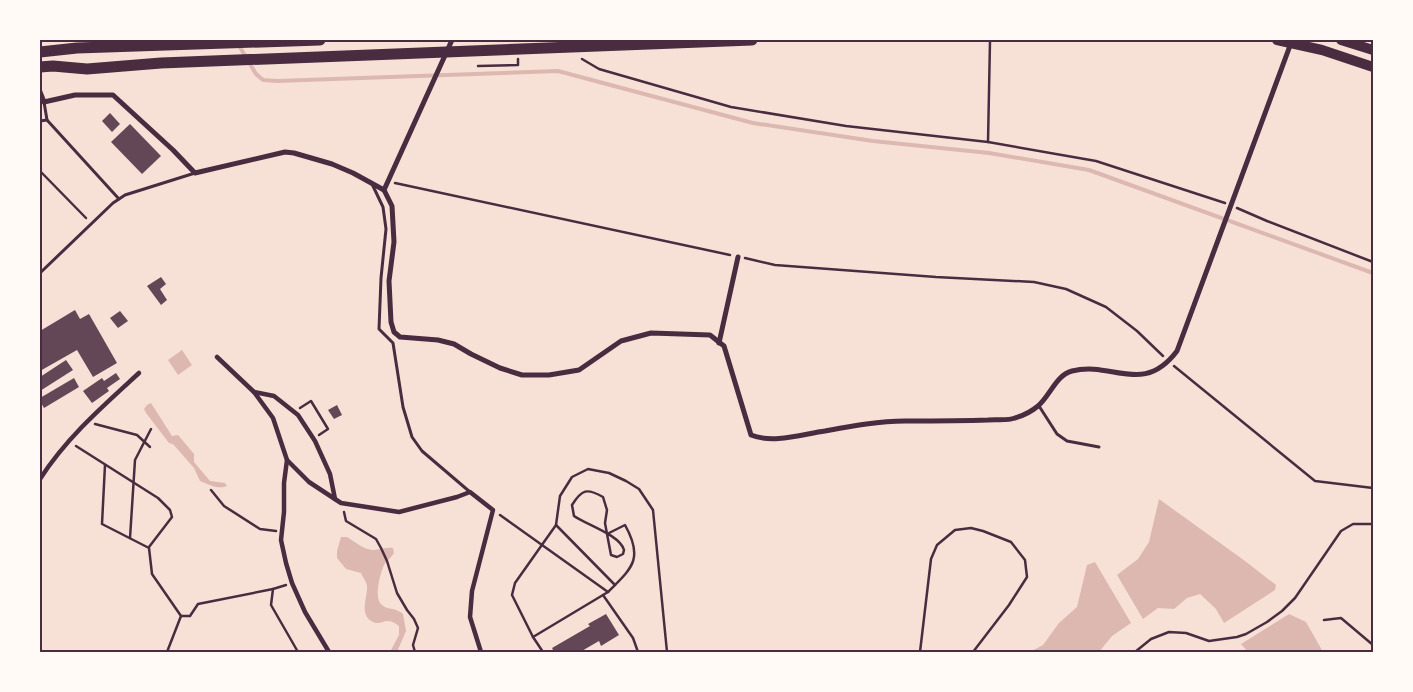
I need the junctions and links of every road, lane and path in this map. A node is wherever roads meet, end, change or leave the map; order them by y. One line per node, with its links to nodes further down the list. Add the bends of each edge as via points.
1 (320, 40): 9 (main road)
2 (452, 40): 12 (street)
3 (752, 40): 12 (main road)
4 (1277, 40): 7 (main road)
5 (1341, 40): 10 (main road)
6 (990, 41): 24 (path)
7 (1291, 43): 17 (main road); 31 (street)
8 (40, 44): 9 (main road)
9 (78, 48): 11 (main road)
10 (1373, 50)
11 (40, 52)
12 (447, 52): 18 (main road); 27 (street)
13 (576, 56): 24 (path, via 599,69 731,107 846,126)
14 (518, 65): 15 (path)
15 (478, 66)
16 (40, 67): 18 (main road)
17 (1373, 68)
18 (87, 69): 19 (main road)
19 (40, 74)
20 (40, 92): 21 (street)
21 (44, 102): 23 (lane); 26 (street, via 75,95 113,95)
22 (40, 120): 23 (lane)
23 (47, 120): 30 (lane)
24 (988, 142): 31 (path, via 1096,162)
25 (40, 171): 32 (path)
26 (195, 173): 28 (street, via 285,152 332,164); 30 (lane)
27 (389, 181): 29 (street); 33 (path)
28 (371, 182): 29 (street); 56 (lane, via 383,207 386,229 380,329 393,343 403,407 412,437 422,451)
29 (384, 190): 36 (street, via 392,206 394,242 389,281 390,322 400,337 454,344 500,368 522,375 579,370 621,341 651,333 710,335)
30 (119, 199): 35 (lane)
31 (1232, 205): 34 (path); 38 (street, via 1177,351)
32 (87, 219)
33 (738, 257): 36 (street); 38 (path, via 775,265 1034,282 1066,289 1106,307)
34 (1373, 262)
35 (40, 273)
36 (720, 342): 41 (street, via 724,346 751,435 759,438 782,438 876,422 1014,419)
37 (217, 357): 40 (street)
38 (1169, 362): 41 (street, via 1140,375 1092,370 1069,372); 54 (path, via 1315,481)
39 (139, 372): 43 (street)
40 (254, 392): 42 (street, via 274,396); 50 (street, via 273,418)
41 (1039, 406): 49 (lane, via 1057,434 1067,442)
42 (294, 412): 45 (street); 45 (path, via 311,401 328,429)
43 (86, 422): 46 (street); 47 (path, via 137,435)
44 (151, 429): 47 (path)
45 (313, 438): 57 (street, via 330,474)
46 (68, 441): 51 (path); 52 (street)
47 (144, 441): 48 (path); 53 (path, via 135,460)
48 (150, 447)
49 (1100, 447)
50 (287, 460): 57 (street, via 309,482); 62 (street)
51 (104, 464): 53 (path); 64 (path, via 102,524)
52 (40, 479)
53 (133, 483): 64 (path); 65 (path, via 158,498 172,516)
54 (1373, 488)
55 (211, 490): 62 (path, via 224,506 260,529)
56 (470, 492): 58 (street, via 399,512); 59 (street)
57 (335, 499): 58 (street)
58 (341, 503): 78 (path, via 346,521 376,539 381,548 397,593 418,628 413,645)
59 (493, 510): 69 (path); 79 (street, via 472,591 470,617)
60 (1373, 524): 85 (path, via 1353,524 1341,531 1295,598 1282,611 1246,634 1209,641 1186,633 1169,632 1151,639)
61 (556, 525): 67 (path); 73 (path, via 515,583 512,595); 82 (path, via 560,496 572,477 588,469 609,473 639,489 653,510)
62 (282, 532): 66 (street)
63 (607, 534): 63 (path, via 611,555 623,554 623,545); 63 (path, via 574,516 572,506 578,495 586,491 603,497 607,510); 67 (path, via 625,526 635,550 632,565)
64 (130, 538): 65 (path)
65 (149, 548): 71 (path, via 152,574)
66 (292, 583): 68 (path); 77 (street, via 304,612)
67 (615, 585): 69 (path)
68 (273, 589): 71 (path, via 198,604 190,616); 76 (path, via 272,604)
69 (608, 592): 70 (path)
70 (603, 595): 73 (path); 81 (path, via 633,638)
71 (181, 616): 75 (path)
72 (1324, 620): 74 (path, via 1341,618)
73 (533, 637): 80 (path)
74 (1373, 645)
75 (168, 652)
76 (298, 652)
77 (329, 652)
78 (415, 652)
79 (481, 652)
80 (543, 652)
81 (638, 652)
82 (667, 652)
83 (920, 652): 84 (path, via 931,559 937,545 955,530 971,528 1011,542 1025,560 1027,577)
84 (973, 652)
85 (1135, 652)

